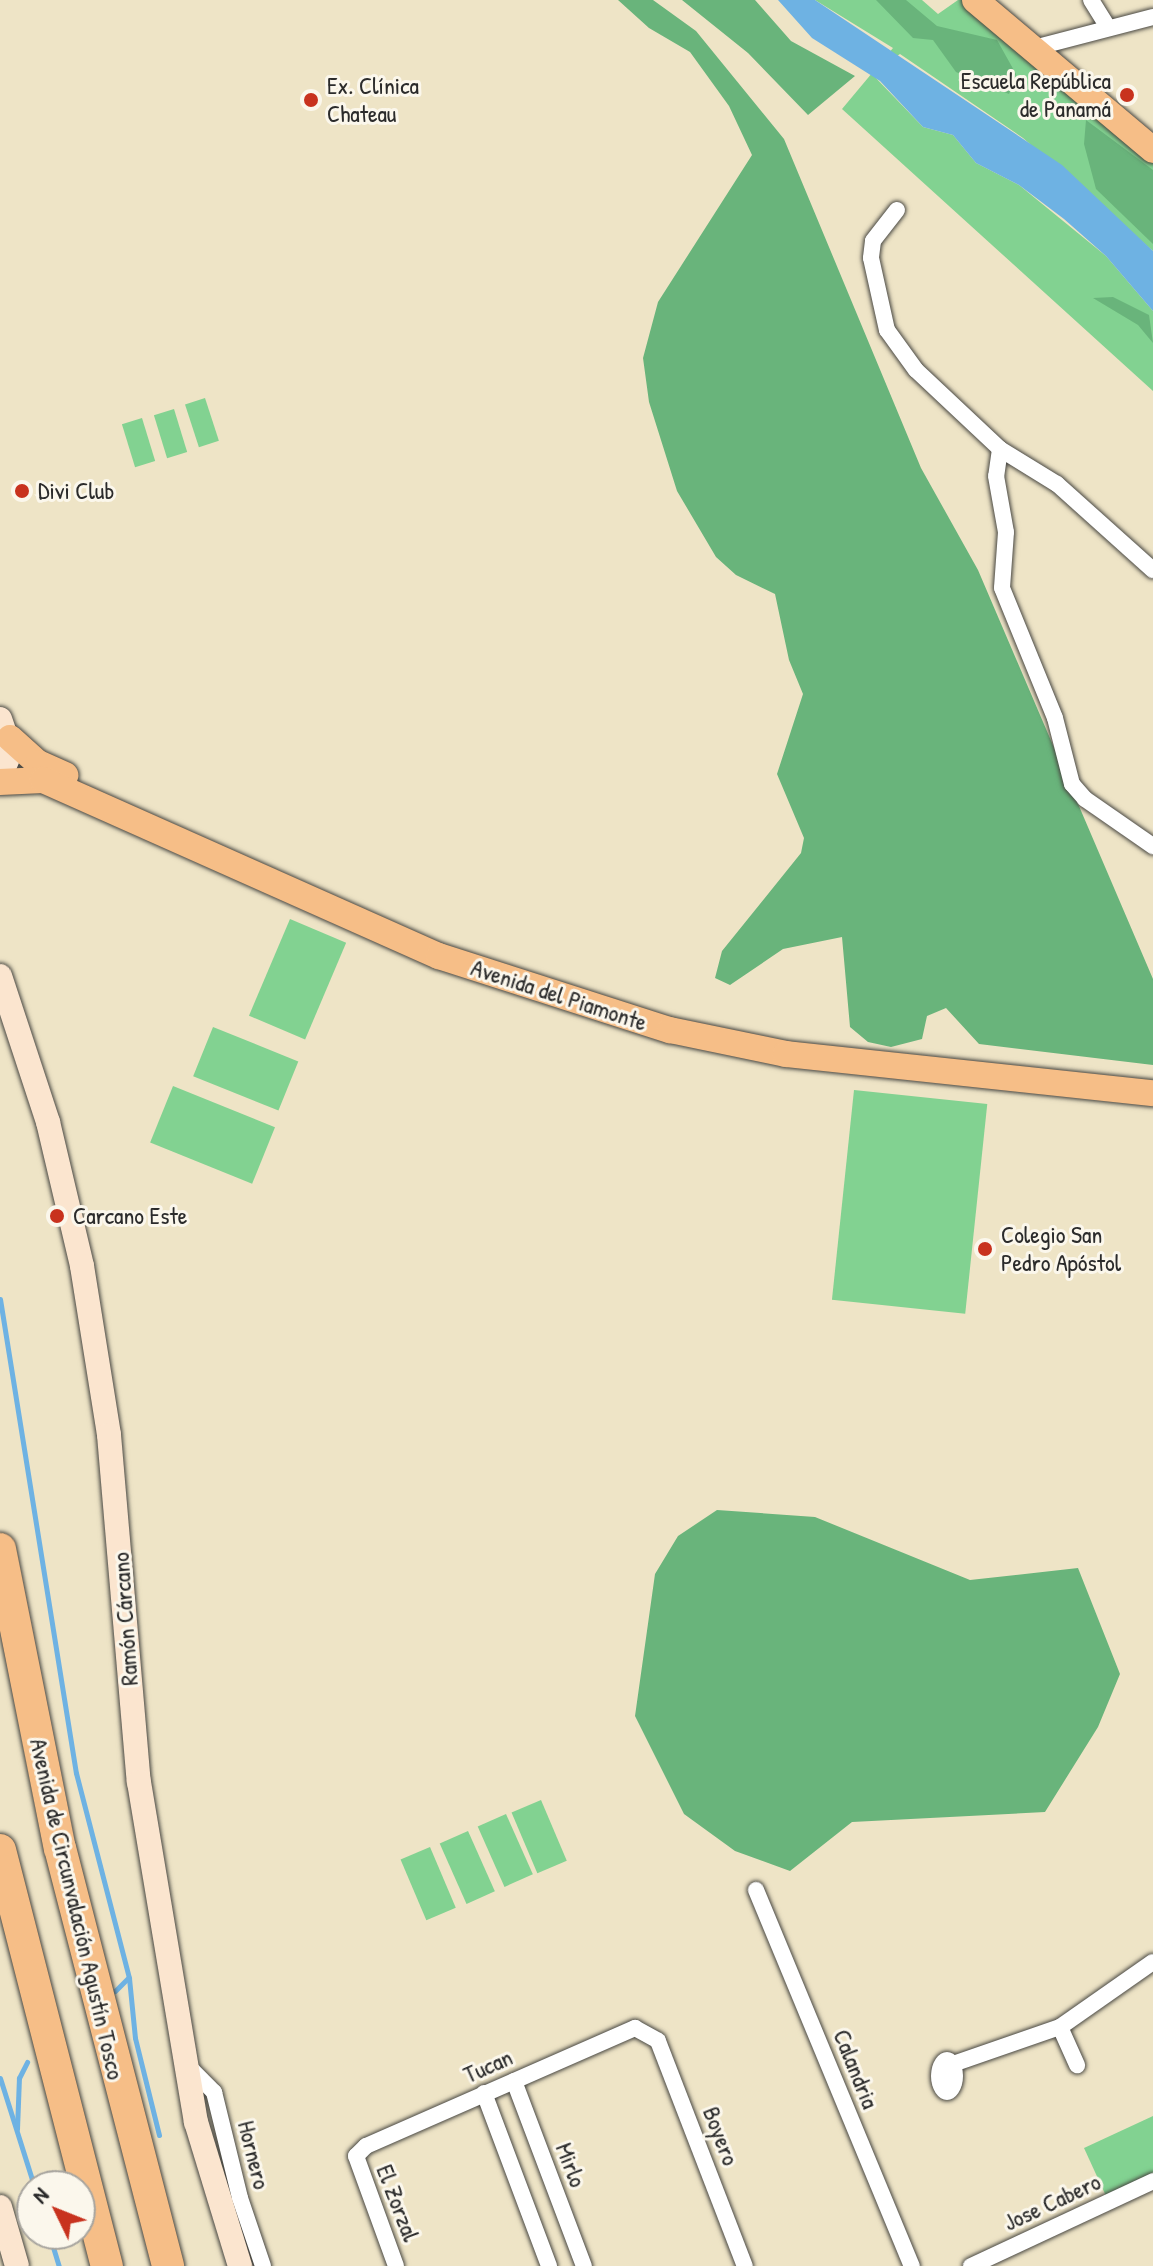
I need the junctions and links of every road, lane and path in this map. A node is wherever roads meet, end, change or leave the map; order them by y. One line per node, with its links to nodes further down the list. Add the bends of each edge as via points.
1 (975, 0): 5 (main road)
2 (1091, 0): 4 (street)
3 (1153, 17): 4 (street)
4 (1108, 27): 5 (street)
5 (1030, 49): 6 (main road)
6 (1153, 150)
7 (897, 210): 8 (street, via 873,241 871,258 887,330 916,370)
8 (1000, 449): 9 (street, via 1057,484); 12 (street, via 996,476 1006,532 1002,588 1055,718 1072,784 1085,799)
9 (1153, 570)
10 (5, 729): 11 (main road, via 9,764); 14 (main road, Avenida del Piamonte, via 38,763 433,936 644,1011 795,1042)
11 (0, 780): 15 (main road, Avenida del Piamonte, via 43,780 439,956 670,1030 786,1054)
12 (1153, 846)
13 (0, 976): 22 (main road, Ramón Cárcano, via 48,1122 82,1266 109,1435 139,1782)
14 (1153, 1079)
15 (1153, 1093)
16 (0, 1549): 32 (highway, Avenida de Circunvalación Agustín Tosco, via 64,1863)
17 (0, 1850): 31 (highway)
18 (756, 1890): 39 (street, Calandria)
19 (1153, 1962): 20 (street)
20 (1060, 2027): 23 (street); 24 (street)
21 (643, 2029): 25 (street, Tucan, via 623,2032); 38 (street, Boyero, via 658,2041)
22 (186, 2064): 33 (main road, Ramón Cárcano, via 196,2122); 34 (street, Hornero, via 214,2092)
23 (953, 2064)
24 (1077, 2065)
25 (514, 2081): 26 (street, Tucan); 37 (street, Mirlo)
26 (484, 2093): 27 (street, Tucan, via 366,2146); 36 (street)
27 (356, 2156): 35 (street, El Zorzal)
28 (1153, 2181): 40 (street, Jose Cabero)
29 (0, 2207): 30 (main road)
30 (17, 2266)
31 (107, 2266)
32 (168, 2266)
33 (240, 2266)
34 (263, 2266)
35 (396, 2266)
36 (549, 2266)
37 (584, 2266)
38 (745, 2266)
39 (912, 2266)
40 (971, 2266)

